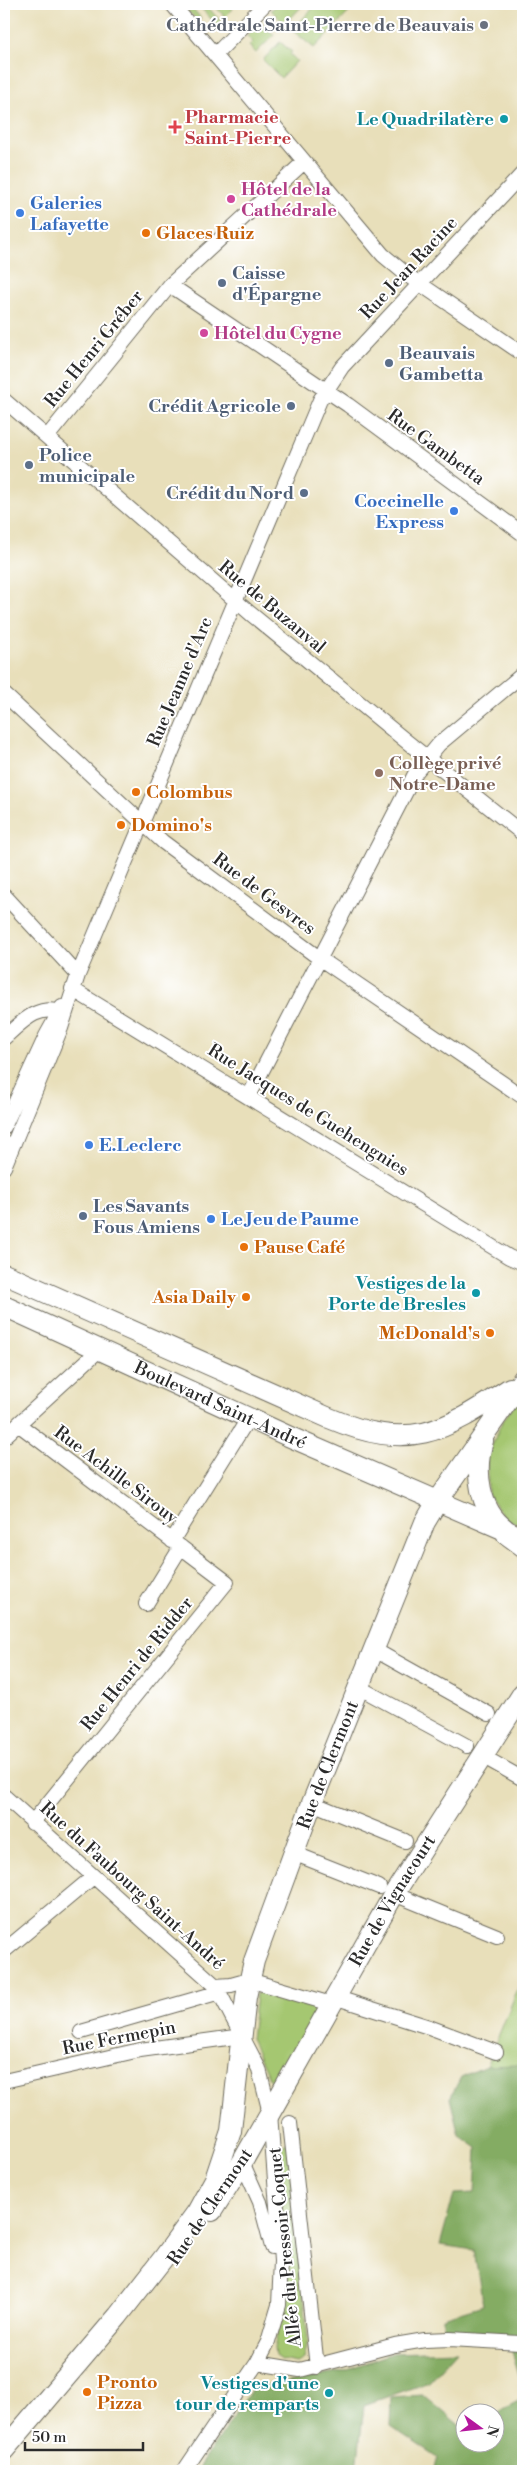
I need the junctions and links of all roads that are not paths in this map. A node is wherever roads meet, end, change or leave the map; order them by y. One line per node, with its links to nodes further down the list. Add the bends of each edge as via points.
1 (172, 4): 3 (street)
2 (265, 4): 3 (street)
3 (215, 56): 4 (street)
4 (304, 162): 6 (street, via 383,255); 7 (street, Rue Henri Gréber)
5 (523, 173): 6 (street, Rue Jean Racine)
6 (420, 284): 8 (street); 9 (street, Rue Jean Racine, via 342,367)
7 (170, 285): 9 (street, Rue Gambetta); 11 (street, Rue Henri Gréber)
8 (523, 354)
9 (326, 391): 12 (street, Rue Gambetta); 13 (street, Rue Jeanne d'Arc, via 313,414)
10 (4, 400): 11 (street, Rue de Buzanval)
11 (46, 437): 13 (street, Rue de Buzanval)
12 (523, 534)
13 (235, 600): 16 (street, Rue de Buzanval); 17 (street, Rue Jeanne d'Arc)
14 (523, 674): 16 (street)
15 (4, 694): 17 (street, Rue de Gesvres)
16 (426, 758): 18 (street, Rue de Buzanval); 20 (street)
17 (141, 823): 20 (street, Rue de Gesvres); 21 (street, Rue Jeanne d'Arc)
18 (523, 834)
19 (4, 895): 21 (street)
20 (319, 958): 25 (street); 26 (street, Rue de Gesvres)
21 (78, 975): 22 (street, Rue Jeanne d'Arc)
22 (72, 989): 23 (street, Rue Jeanne d'Arc); 25 (street, Rue Jacques de Guehengnies)
23 (62, 1012): 24 (street, via 46,1010 32,1014); 27 (street, Rue Jeanne d'Arc); 28 (street, Rue Jeanne d'Arc)
24 (4, 1038)
25 (249, 1096): 29 (street, Rue Jacques de Guehengnies)
26 (523, 1097)
27 (5, 1122)
28 (4, 1167)
29 (523, 1263)
30 (4, 1270): 32 (street)
31 (4, 1274): 32 (main road, Boulevard Saint-André)
32 (26, 1285): 35 (main road, Boulevard Saint-André, via 344,1425 386,1436 441,1429 460,1421)
33 (4, 1306): 34 (main road, Boulevard Saint-André)
34 (98, 1350): 36 (main road, Boulevard Saint-André); 37 (street)
35 (523, 1379): 38 (main road, Rue de Clermont)
36 (248, 1419): 40 (main road, Boulevard Saint-André); 42 (street, Rue Achille Sirouy)
37 (18, 1424): 39 (street); 42 (street, Rue Achille Sirouy)
38 (487, 1430): 40 (main road, Rue de Clermont); 41 (main road, via 478,1461 481,1489 490,1514)
39 (4, 1437)
40 (437, 1502): 41 (main road, Boulevard Saint-André); 44 (main road, Rue de Clermont, via 422,1530)
41 (521, 1541)
42 (176, 1544): 43 (street); 52 (street, Rue Henri de Ridder, via 227,1582)
43 (146, 1604)
44 (373, 1649): 45 (main road, Rue de Clermont); 47 (street)
45 (358, 1687): 48 (street); 51 (main road, Rue de Clermont)
46 (523, 1693): 48 (main road, Rue de Vignacourt)
47 (489, 1714)
48 (474, 1751): 49 (street); 56 (main road, Rue de Vignacourt)
49 (523, 1779)
50 (4, 1796): 52 (street, Rue du Faubourg Saint-André)
51 (312, 1804): 53 (street); 54 (main road, Rue de Clermont)
52 (32, 1823): 55 (street, Rue du Faubourg Saint-André)
53 (406, 1841)
54 (293, 1853): 56 (street); 59 (main road, Rue de Clermont)
55 (93, 1877): 58 (street); 60 (street, Rue du Faubourg Saint-André)
56 (386, 1890): 57 (street); 61 (main road, Rue de Vignacourt)
57 (497, 1936)
58 (4, 1951)
59 (249, 1980): 60 (street); 61 (street); 63 (main road, Rue de Clermont)
60 (218, 1989): 62 (street); 63 (street, Rue du Faubourg Saint-André)
61 (333, 2001): 64 (street, via 428,2027); 69 (main road, Rue de Vignacourt)
62 (81, 2032)
63 (242, 2036): 65 (main road, Rue de Clermont); 66 (street, Rue Fermepin, via 140,2050); 67 (street)
64 (496, 2052)
65 (238, 2080): 67 (street); 68 (main road, Rue de Clermont)
66 (4, 2081)
67 (262, 2082): 69 (street)
68 (235, 2108): 71 (main road); 72 (main road, Rue de Clermont, via 226,2151 210,2190 188,2226)
69 (270, 2113): 71 (main road, Rue de Clermont); 73 (street, via 282,2274 279,2305)
70 (290, 2124): 76 (street, Allée du Pressoir Coquet)
71 (242, 2162): 72 (main road, Rue de Clermont, via 174,2265); 73 (street, via 265,2217 273,2251 275,2296)
72 (118, 2316): 77 (main road, Rue de Clermont)
73 (268, 2342): 75 (street)
74 (520, 2343): 76 (street, via 425,2340 380,2348)
75 (257, 2363): 76 (street, via 300,2370); 78 (street)
76 (317, 2367)
77 (4, 2450)
78 (184, 2471)

